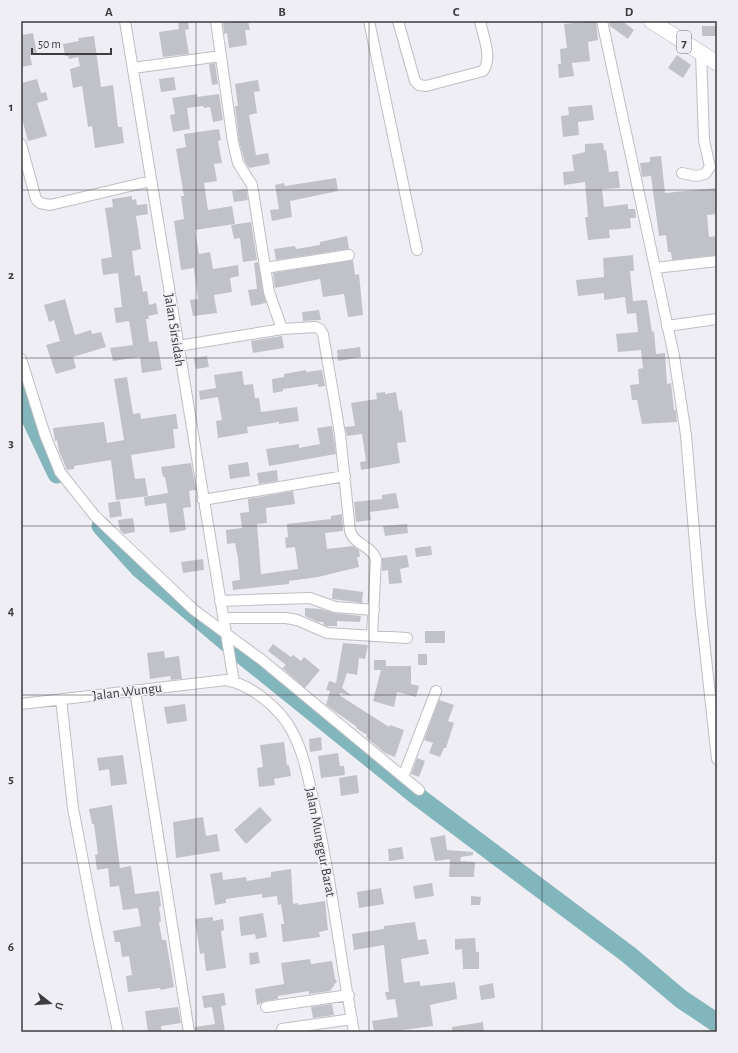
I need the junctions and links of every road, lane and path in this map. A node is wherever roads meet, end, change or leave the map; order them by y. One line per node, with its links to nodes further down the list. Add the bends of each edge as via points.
1 (125, 21): 11 (street, Jalan Sirsidah)
2 (216, 21): 9 (street)
3 (368, 21): 15 (street)
4 (398, 21): 5 (street, via 415,80 419,85 426,86 483,71 488,65)
5 (480, 21)
6 (602, 21): 19 (street)
7 (651, 21): 8 (highway, 7)
8 (701, 53): 10 (highway, 7); 13 (street, via 704,140 710,167 705,174 696,176)
9 (221, 56): 11 (street); 18 (street, via 233,142 238,163 252,185)
10 (717, 63)
11 (133, 68): 14 (street, Jalan Sirsidah)
12 (21, 144): 14 (street, via 36,199 42,204 50,205)
13 (682, 173)
14 (151, 181): 23 (street, Jalan Sirsidah)
15 (417, 250)
16 (349, 255): 18 (street)
17 (717, 261): 19 (street)
18 (265, 268): 22 (street, via 269,292)
19 (655, 268): 21 (street)
20 (717, 319): 21 (street)
21 (667, 326): 38 (street, via 686,435 700,604)
22 (282, 329): 23 (street); 25 (street, via 316,327 323,334)
23 (178, 346): 26 (street, Jalan Sirsidah)
24 (21, 359): 30 (street, via 60,472 95,516 149,569)
25 (345, 476): 26 (street); 28 (street, via 351,534 372,551 376,559)
26 (204, 500): 27 (street, Jalan Sirsidah)
27 (220, 601): 28 (street, via 314,598 335,607); 29 (street, Jalan Sirsidah)
28 (374, 610): 31 (street)
29 (223, 618): 30 (street, Jalan Sirsidah); 31 (street, via 286,618 327,633)
30 (226, 636): 33 (street, Jalan Sirsidah); 39 (street, via 262,660)
31 (372, 636): 32 (street)
32 (406, 638)
33 (234, 682): 34 (street, Jalan Wungu, via 216,680); 41 (street, Jalan Munggur Barat, via 260,696 280,714 293,732 304,764 324,853)
34 (135, 690): 36 (street, Jalan Wungu); 46 (street)
35 (436, 691): 39 (street)
36 (61, 699): 37 (street, Jalan Wungu); 45 (street, via 73,808)
37 (21, 704)
38 (717, 758)
39 (403, 777): 40 (street)
40 (419, 790)
41 (349, 995): 42 (street); 43 (street, Jalan Munggur Barat)
42 (266, 1007)
43 (352, 1020): 44 (street); 47 (street, Jalan Munggur Barat)
44 (282, 1029)
45 (118, 1032)
46 (189, 1032)
47 (354, 1032)

